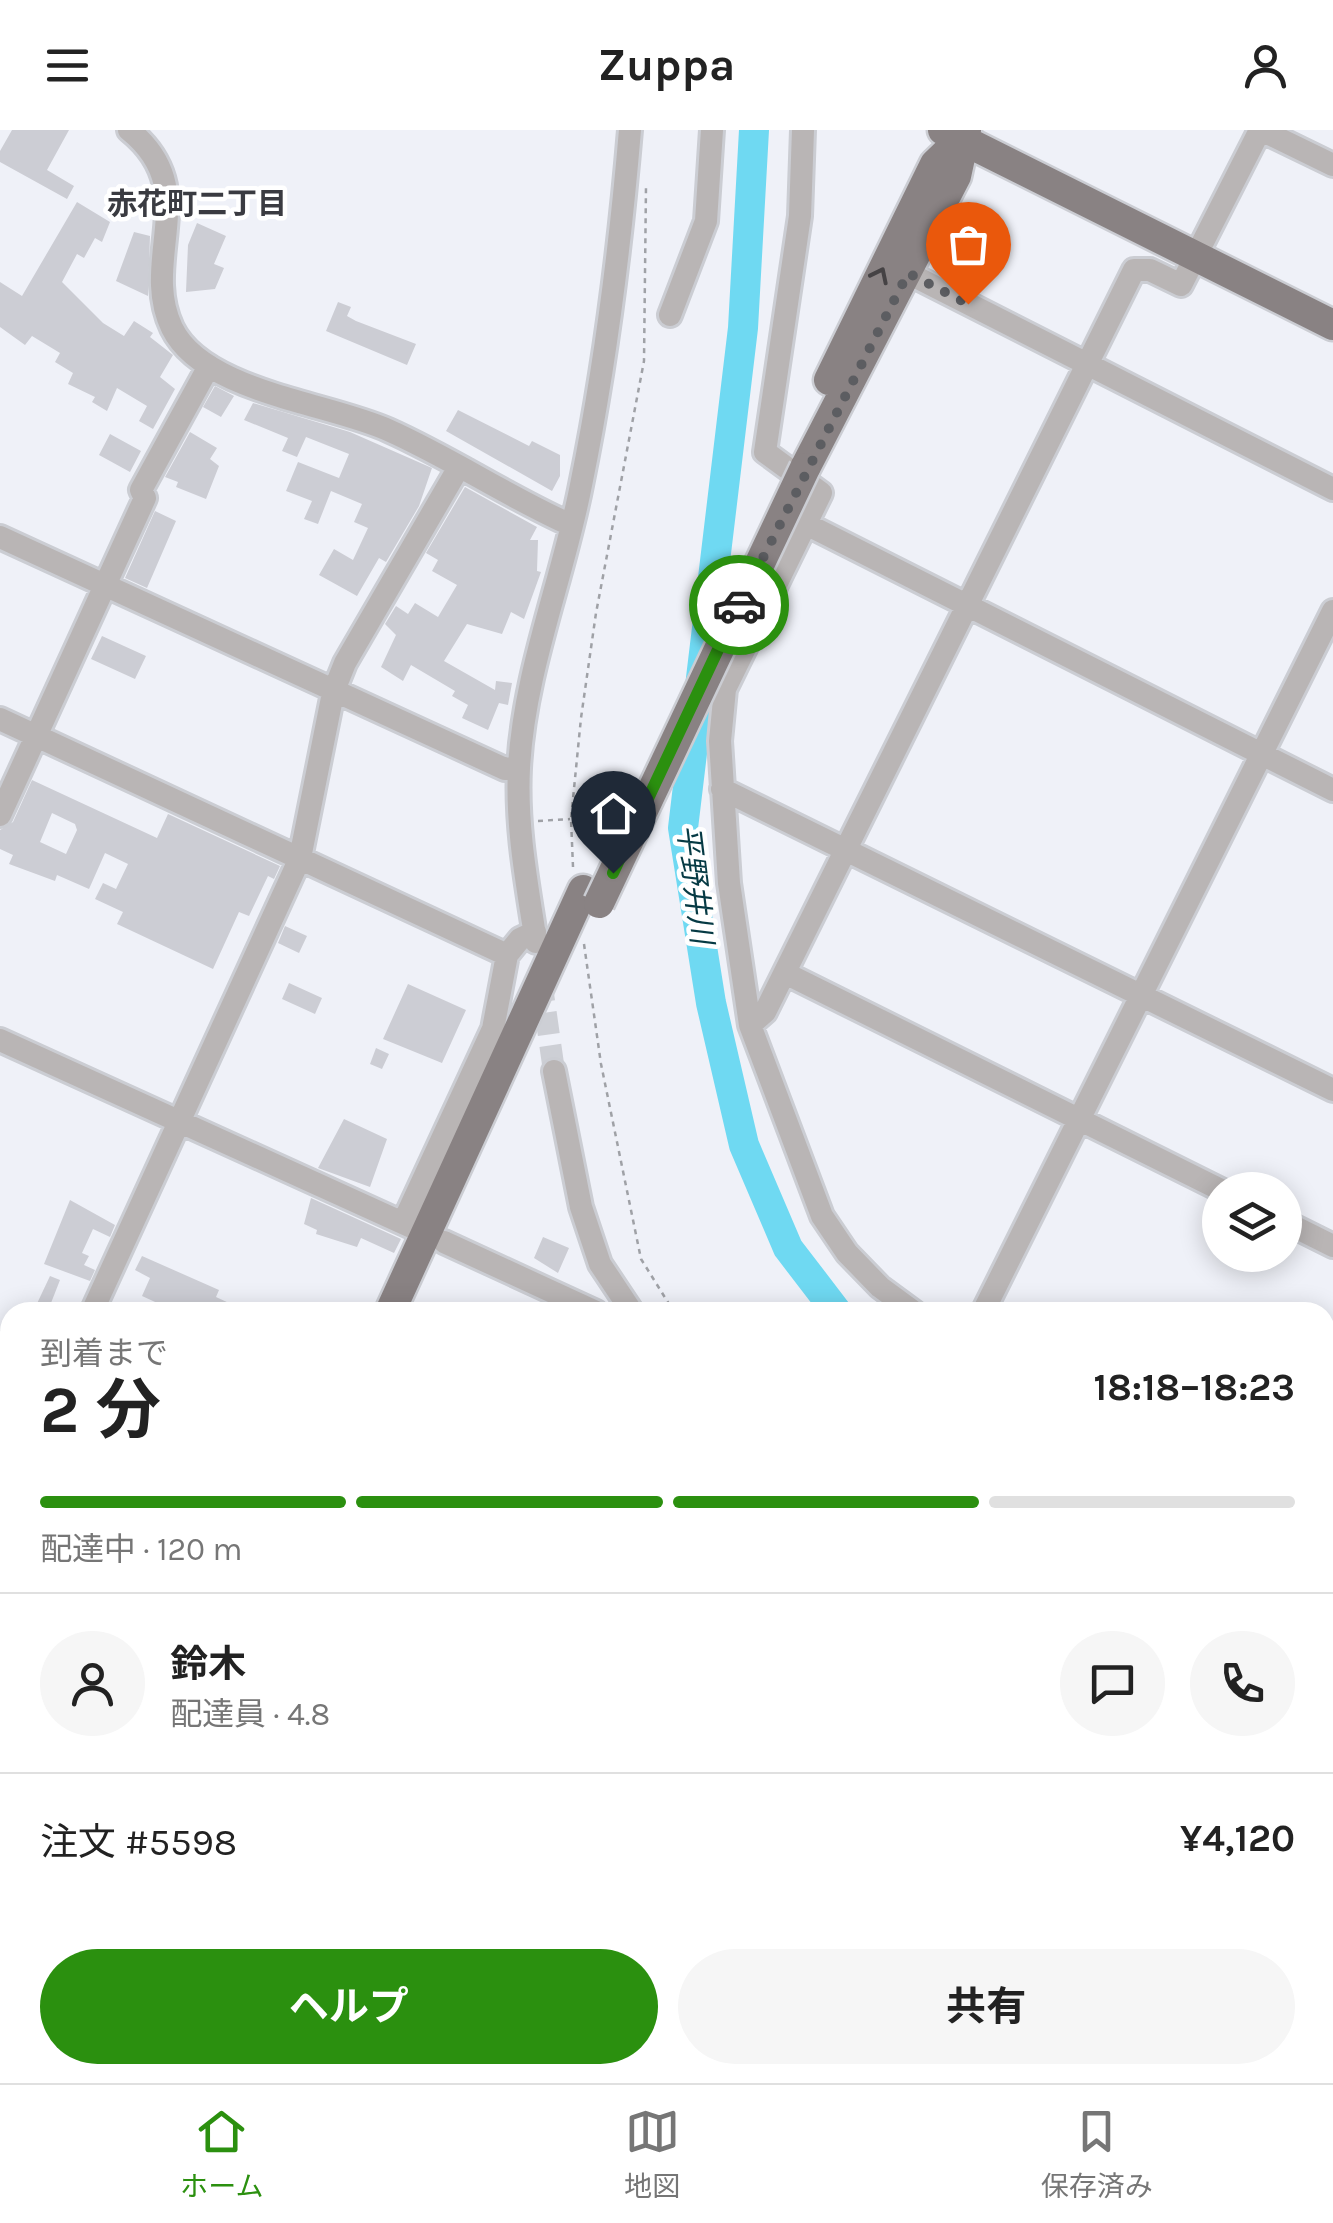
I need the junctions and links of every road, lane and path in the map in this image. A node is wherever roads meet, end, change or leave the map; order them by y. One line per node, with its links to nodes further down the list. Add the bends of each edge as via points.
1 (129, 130): 13 (street, via 148,144 164,172 164,301 172,329)
2 (630, 130): 18 (street, via 612,300)
3 (712, 130): 11 (street, via 706,221)
4 (804, 130): 19 (street, via 800,216 764,452 822,492)
5 (1261, 130): 7 (street); 9 (street)
6 (957, 133): 9 (main road); 10 (main road, via 956,176); 15 (main road, one-way to 6, via 935,164)
7 (1333, 165)
8 (646, 187): 32 (path, via 644,361 596,613)
9 (1196, 256): 12 (main road); 14 (street, via 1181,285 1134,270)
10 (908, 273): 14 (street); 15 (main road)
11 (670, 315)
12 (1333, 324)
13 (209, 366): 16 (street, via 387,429); 21 (street, via 157,453)
14 (1087, 366): 17 (street); 22 (street)
15 (798, 463): 36 (main road, bridge)
16 (459, 468): 18 (street); 24 (street)
17 (1333, 489)
18 (570, 525): 28 (street, via 526,706)
19 (808, 525): 22 (street); 29 (street, via 725,689)
20 (0, 537): 21 (street)
21 (104, 585): 24 (street); 26 (street)
22 (967, 607): 27 (street); 34 (street)
23 (1333, 612): 27 (street)
24 (333, 693): 28 (street, via 505,768); 35 (street)
25 (0, 719): 26 (street)
26 (35, 736): 31 (street); 35 (street)
27 (1262, 754): 30 (street); 39 (street)
28 (519, 767): 33 (street)
29 (722, 789): 34 (street); 40 (street, via 728,883)
30 (1333, 790)
31 (0, 815)
32 (571, 819): 33 (path); 36 (path)
33 (520, 822): 37 (street, via 535,937 520,939)
34 (846, 848): 38 (street); 39 (street)
35 (300, 858): 37 (street); 45 (street)
36 (584, 898): 48 (main road); 55 (path, via 601,1064 642,1258)
37 (507, 956): 48 (street, via 493,1029)
38 (784, 973): 40 (street, via 765,1012); 44 (street)
39 (1140, 995): 43 (street); 44 (street)
40 (750, 1025): 56 (street, via 822,1216 847,1253)
41 (0, 1040): 45 (street)
42 (554, 1072): 54 (street, via 581,1206 600,1264)
43 (1333, 1090)
44 (1078, 1118): 46 (street); 57 (street)
45 (180, 1122): 48 (street); 50 (street)
46 (1202, 1180)
47 (1302, 1230): 49 (street)
48 (424, 1233): 51 (main road); 52 (main road); 53 (street)
49 (1333, 1246)
50 (97, 1302)
51 (394, 1302)
52 (414, 1302)
53 (557, 1302)
54 (625, 1302)
55 (668, 1302)
56 (900, 1302)
57 (987, 1302)

